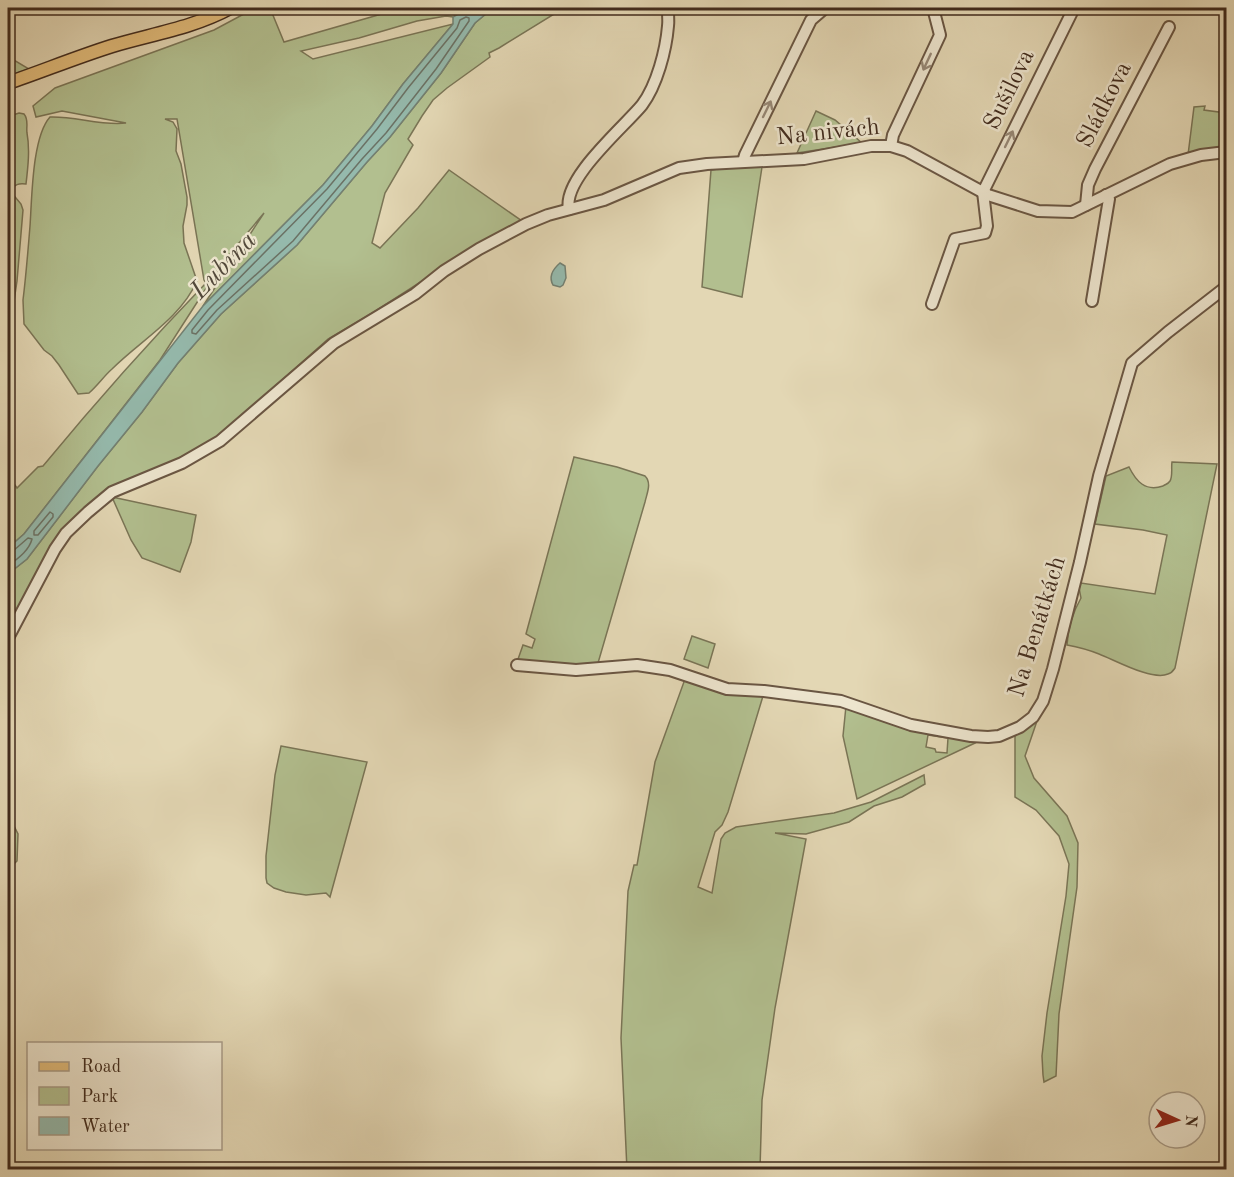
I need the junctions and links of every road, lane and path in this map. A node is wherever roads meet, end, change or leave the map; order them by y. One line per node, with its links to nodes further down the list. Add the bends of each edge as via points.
1 (230, 8): 7 (main road, via 190,26 113,46)
2 (669, 8): 14 (street, via 663,54 653,85 642,104 582,173 572,191)
3 (825, 8): 10 (street, one-way to 3, via 811,20)
4 (933, 8): 8 (street, one-way to 8, via 940,35)
5 (1074, 8): 11 (street, Sušilova, one-way to 5)
6 (1169, 27): 13 (street, Sládkova, via 1095,169)
7 (10, 82)
8 (891, 146): 10 (street, Na nivách, via 804,159); 11 (street, Na nivách)
9 (1227, 152): 12 (street, Na nivách, via 1177,161)
10 (743, 162): 14 (street, Na nivách, via 679,168 604,200)
11 (983, 192): 13 (street, Na nivách, via 1038,211 1072,212); 17 (street, via 985,232 955,238)
12 (1106, 195): 13 (street, Na nivách); 16 (street, via 1109,199)
13 (1086, 205)
14 (569, 209): 18 (street, Na nivách, via 526,224 479,249 334,343 220,441 182,464 112,492 66,532)
15 (1227, 287): 19 (street, Na Benátkách, via 1132,363 1099,476 1053,669 1033,717 1020,727 999,736 971,736 911,725 841,701 727,689 670,670 637,665 576,670)
16 (1092, 301)
17 (932, 304)
18 (8, 638)
19 (517, 665)

